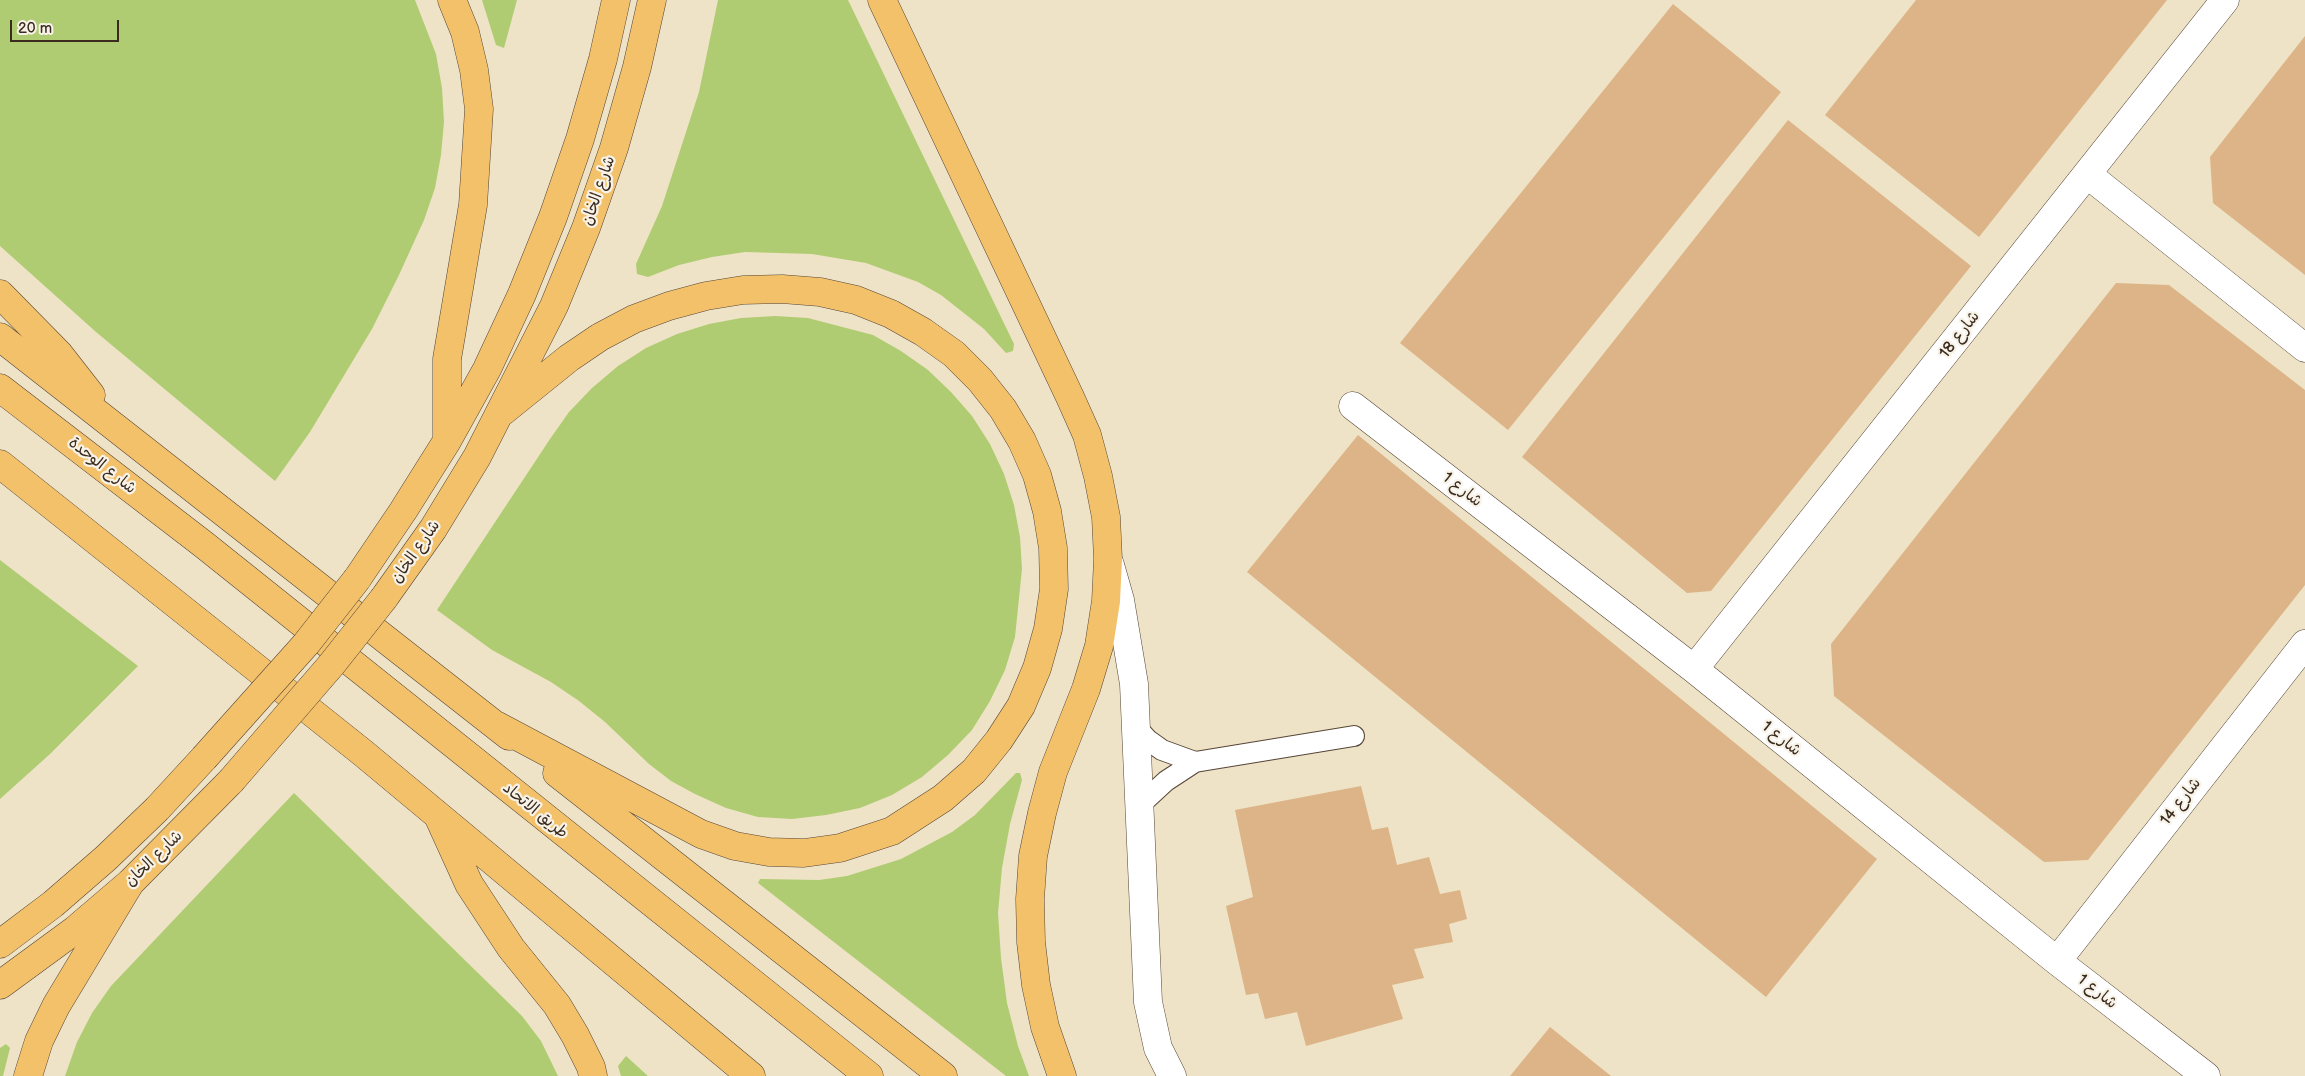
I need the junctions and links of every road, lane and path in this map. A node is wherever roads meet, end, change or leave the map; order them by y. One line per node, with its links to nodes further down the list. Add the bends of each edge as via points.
1 (452, 0): 14 (main road, via 465,32 479,109 473,205 447,359)
2 (616, 0): 14 (main road, شارع الخان, via 580,139 553,217 487,369)
3 (652, 0): 12 (main road, شارع الخان, via 637,67 586,228 554,306)
4 (882, 0): 17 (main road, via 1086,435 1106,517)
5 (2225, 0): 6 (street, شارع 18)
6 (2088, 174): 9 (street); 19 (street, شارع 18)
7 (0, 294): 13 (main road, via 59,354)
8 (0, 337): 13 (main road)
9 (2305, 348)
10 (0, 388): 16 (main road, شارع الوحدة)
11 (1353, 406): 19 (street, شارع 1)
12 (502, 412): 20 (main road, via 600,337 669,306 706,296 772,289 820,292 856,300 891,314 946,348 980,380 1003,409 1030,458 1047,511 1053,548 1054,588 1048,629 1037,668 1021,706 1000,740 974,771 943,798 892,831 840,848 804,853 769,852 726,843 671,820); 26 (main road, شارع الخان, bridge, via 433,529 332,664 231,781)
13 (108, 421): 20 (main road)
14 (447, 441): 27 (main road, شارع الخان, bridge, via 357,579 306,644 157,810 53,904)
15 (0, 464): 25 (main road)
16 (203, 544): 33 (main road, طريق الاتحاد)
17 (1108, 559): 21 (street, via 1128,642); 35 (main road, via 1099,646 1086,689 1053,772 1034,856 1030,916 1036,985 1045,1028)
18 (2305, 644): 28 (street, شارع 14)
19 (1694, 669): 28 (street, شارع 1)
20 (496, 725): 34 (main road)
21 (1136, 727): 23 (lane, via 1162,750); 24 (street)
22 (1354, 736): 23 (lane)
23 (1195, 762): 24 (lane)
24 (1140, 804): 36 (street, via 1148,1002 1158,1048)
25 (437, 814): 31 (main road, via 469,884 511,948 557,1005); 32 (main road)
26 (130, 883): 29 (main road, شارع الخان, via 75,930); 30 (main road, via 56,1006 39,1041)
27 (0, 944)
28 (2057, 961): 37 (street, شارع 1)
29 (0, 985)
30 (28, 1076)
31 (593, 1076)
32 (751, 1076)
33 (869, 1076)
34 (943, 1076)
35 (1062, 1076)
36 (1172, 1076)
37 (2206, 1076)

